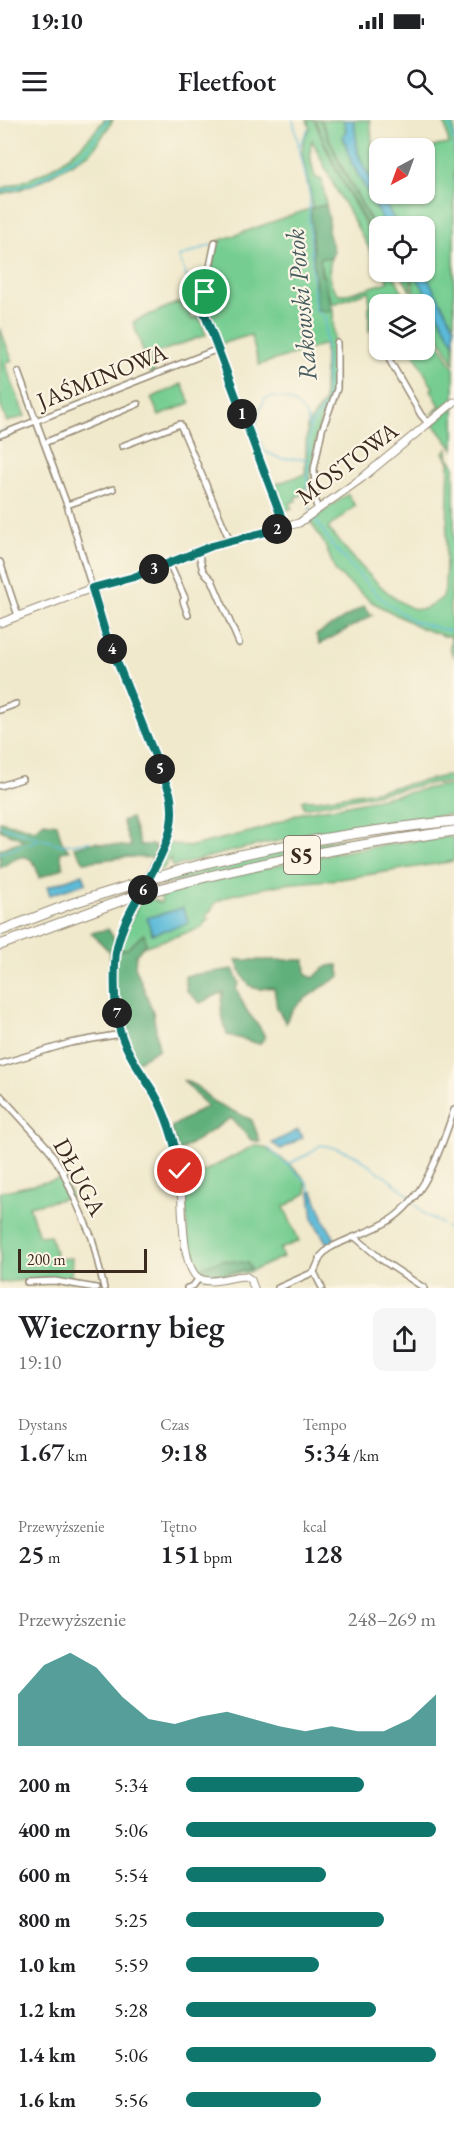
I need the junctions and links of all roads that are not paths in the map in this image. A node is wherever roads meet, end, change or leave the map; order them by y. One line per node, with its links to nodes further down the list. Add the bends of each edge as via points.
1 (215, 242): 3 (street, via 203,300)
2 (337, 343): 15 (street, via 337,389 322,430 314,469)
3 (218, 349): 8 (street, JAŚMINOWA); 16 (street)
4 (390, 361): 9 (street, MOSTOWA)
5 (18, 372): 8 (street)
6 (454, 402): 9 (street, MOSTOWA)
7 (138, 404): 11 (street)
8 (37, 422): 10 (street, JAŚMINOWA); 11 (street)
9 (429, 424): 15 (street, MOSTOWA)
10 (0, 435)
11 (44, 443): 14 (street)
12 (122, 446): 17 (street, via 180,424)
13 (113, 489): 14 (street)
14 (66, 505): 21 (street)
15 (316, 511): 16 (street, MOSTOWA)
16 (285, 527): 17 (street, MOSTOWA)
17 (230, 541): 18 (street, MOSTOWA)
18 (198, 551): 20 (street, MOSTOWA); 25 (street, via 203,571 212,580)
19 (0, 562): 23 (street)
20 (169, 563): 21 (street, MOSTOWA); 22 (street, via 185,598)
21 (92, 588): 23 (street, MOSTOWA); 34 (street, via 173,809 161,854 117,946 115,984)
22 (188, 615)
23 (18, 616): 24 (street, MOSTOWA)
24 (0, 623)
25 (239, 643)
26 (16, 704): 27 (street)
27 (0, 710)
28 (21, 779): 29 (street)
29 (0, 786)
30 (454, 821): 32 (highway, S5, bridge, via 272,848 195,866 73,903)
31 (454, 831): 33 (highway, S5, bridge, via 204,876 131,897)
32 (0, 931)
33 (0, 945)
34 (121, 1034): 35 (street, via 70,1043); 40 (street, via 170,1128 180,1171 186,1250)
35 (0, 1064)
36 (0, 1095): 43 (street, DŁUGA, via 48,1148 63,1172 92,1238)
37 (454, 1110): 38 (street, via 440,1150 413,1201 387,1222)
38 (355, 1237): 39 (street, via 326,1251); 48 (street)
39 (314, 1272): 46 (street); 47 (street)
40 (199, 1278): 44 (street); 45 (street, via 208,1281 245,1276)
41 (27, 1282): 42 (street, via 55,1281)
42 (96, 1288)
43 (104, 1288)
44 (187, 1288)
45 (255, 1288)
46 (278, 1288)
47 (322, 1288)
48 (424, 1288)

